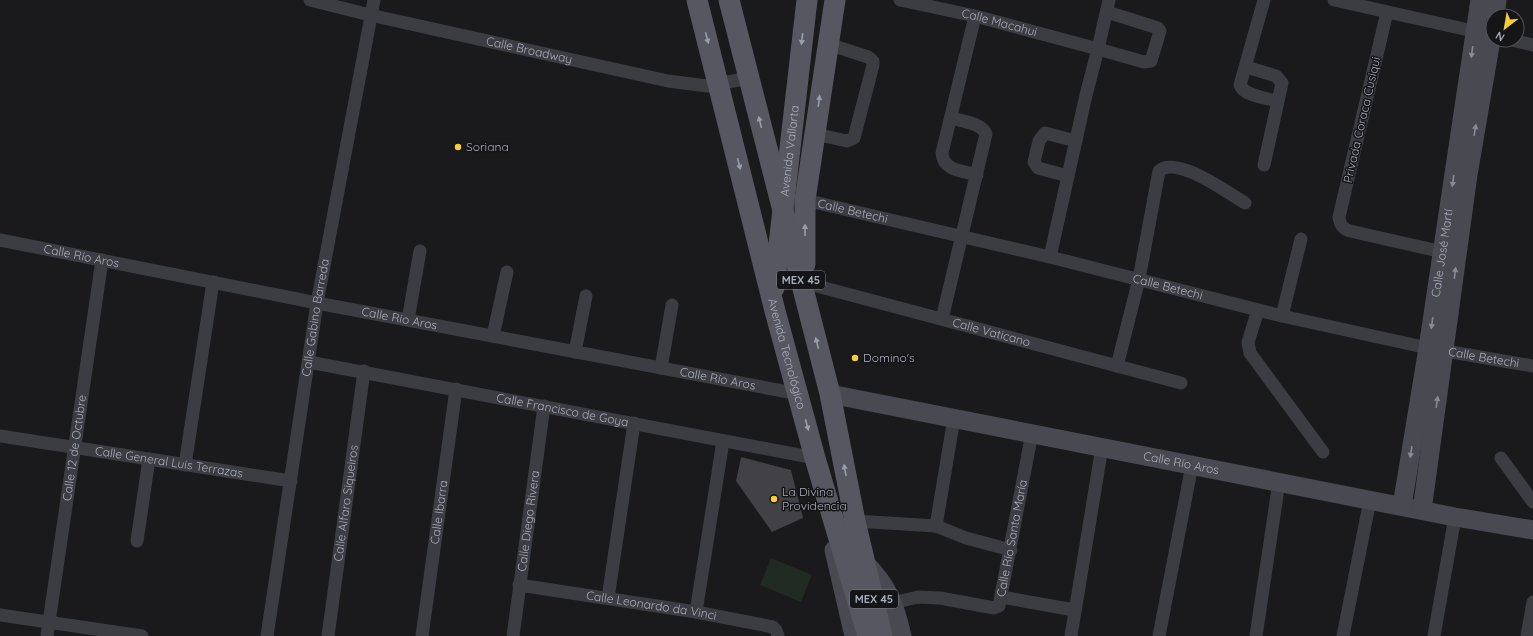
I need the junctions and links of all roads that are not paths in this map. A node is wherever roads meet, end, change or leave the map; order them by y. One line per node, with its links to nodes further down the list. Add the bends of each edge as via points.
1 (310, 0): 14 (street, Calle Broadway)
2 (374, 0): 14 (street, Calle Gabino Barreda)
3 (697, 0): 24 (main road, Avenida Tecnológico / MEX 45, one-way to 24)
4 (728, 0): 23 (main road, Avenida Tecnológico / MEX 45)
5 (807, 0): 34 (main road, Avenida Vallarta, one-way to 34)
6 (835, 0): 18 (main road, Avenida Vallarta)
7 (900, 0): 15 (street, Calle Macahui)
8 (1264, 0): 22 (street)
9 (1334, 0): 11 (street)
10 (1480, 0): 16 (street, Calle José Martí)
11 (1371, 4): 13 (street)
12 (1108, 6): 21 (street); 21 (street, Calle Macahui, via 1160,31 1151,61 1144,62)
13 (1387, 12): 17 (street); 40 (street, Privada Coraca Cusiqui, via 1339,218 1343,228 1350,232)
14 (370, 16): 24 (street, Calle Broadway, via 668,81 696,86); 49 (street, Calle Gabino Barreda)
15 (975, 16): 21 (street, Calle Macahui); 27 (street)
16 (1485, 20)
17 (1485, 31)
18 (828, 44): 28 (main road, Avenida Vallarta, one-way to 18); 28 (street, via 868,57 873,65 854,138 847,141)
19 (1485, 46): 40 (street, Calle José Martí, one-way to 40)
20 (1486, 48): 56 (street, Calle José Martí, one-way to 20, via 1468,175)
21 (1098, 49): 29 (street)
22 (1246, 67): 25 (street, via 1278,78 1282,83); 25 (street, via 1240,85 1242,88 1247,92)
23 (749, 78): 24 (street, Calle Broadway); 34 (main road, Avenida Tecnológico / MEX 45, one-way to 23)
24 (719, 85): 26 (main road, Avenida Tecnológico / MEX 45)
25 (1277, 101): 30 (street)
26 (725, 109): 34 (main road, via 737,106 742,109 761,177); 48 (main road, Avenida Tecnológico / MEX 45, one-way to 48)
27 (951, 118): 31 (street, via 978,126 985,131); 31 (street, via 942,153 944,163 951,168)
28 (814, 134): 33 (main road, Avenida Vallarta)
29 (1076, 141): 32 (street); 32 (street, via 1045,133 1039,141 1034,162 1038,168)
30 (1264, 165)
31 (977, 175): 36 (street)
32 (1068, 176): 41 (street)
33 (805, 200): 36 (street, Calle Betechi); 46 (main road, Avenida Vallarta, one-way to 33, via 805,266)
34 (781, 201): 46 (main road, Avenida Tecnológico / MEX 45); 48 (main road, Avenida Vallarta)
35 (1245, 203): 44 (street, via 1192,172 1177,167 1159,171)
36 (961, 237): 41 (street, Calle Betechi); 53 (street)
37 (1302, 239): 52 (street)
38 (0, 240): 42 (street, Calle Río Aros)
39 (420, 251): 54 (street)
40 (1442, 252): 56 (street, Calle José Martí, one-way to 56)
41 (1050, 257): 44 (street, Calle Betechi)
42 (102, 260): 45 (street, Calle Río Aros); 74 (street, Calle 12 de Octubre)
43 (507, 272): 55 (street)
44 (1138, 279): 51 (street, Calle Betechi); 59 (street)
45 (213, 282): 49 (street, Calle Río Aros); 80 (street)
46 (802, 282): 53 (street, Calle Vaticano); 66 (main road, Avenida Tecnológico / MEX 45, one-way to 46)
47 (586, 296): 57 (street)
48 (773, 301): 65 (main road, Avenida Tecnológico / MEX 45)
49 (317, 303): 54 (street, Calle Río Aros); 58 (street, Calle Gabino Barreda)
50 (672, 305): 61 (street)
51 (1258, 310): 52 (street, Calle Betechi); 75 (street, via 1248,342 1250,353)
52 (1282, 316): 56 (street, Calle Betechi)
53 (942, 319): 59 (street, Calle Vaticano)
54 (408, 320): 55 (street, Calle Río Aros)
55 (494, 336): 57 (street, Calle Río Aros)
56 (1437, 349): 60 (street, Calle Betechi); 85 (street, Calle José Martí, one-way to 85); 86 (street, Calle José Martí, one-way to 56)
57 (576, 352): 61 (street, Calle Río Aros)
58 (310, 362): 62 (street, Calle Francisco de Goya); 81 (street, Calle Gabino Barreda)
59 (1117, 366): 63 (street, Calle Vaticano)
60 (1533, 366)
61 (661, 368): 65 (street, Calle Río Aros)
62 (364, 371): 64 (street, Calle Francisco de Goya); 107 (street, Calle Alfaro Siqueiros)
63 (1181, 382)
64 (456, 389): 67 (street, Calle Francisco de Goya); 108 (street, Calle Ibarra)
65 (799, 394): 76 (main road, Avenida Tecnológico / MEX 45, one-way to 76)
66 (830, 394): 68 (street, Calle Río Aros); 88 (main road, Avenida Tecnológico / MEX 45, one-way to 66)
67 (544, 406): 69 (street, Calle Francisco de Goya); 94 (street, Calle Diego Rivera)
68 (954, 418): 70 (street, Calle Río Aros); 89 (street)
69 (634, 423): 72 (street, Calle Francisco de Goya); 96 (street)
70 (1032, 433): 73 (street, Calle Río Aros); 92 (street, Calle Río Santa María)
71 (0, 436): 74 (street, Calle General Luis Terrazas)
72 (723, 442): 76 (street, Calle Francisco de Goya); 100 (street)
73 (1102, 447): 79 (street, Calle Río Aros); 99 (street)
74 (75, 448): 78 (street, Calle General Luis Terrazas); 102 (street, Calle 12 de Octubre)
75 (1323, 452)
76 (815, 458): 103 (main road, Avenida Tecnológico / MEX 45)
77 (1501, 458): 84 (street)
78 (149, 459): 80 (street, Calle General Luis Terrazas); 91 (street)
79 (1192, 464): 82 (street, Calle Río Aros); 113 (street)
80 (185, 465): 81 (street, Calle General Luis Terrazas)
81 (291, 481): 106 (street, Calle Gabino Barreda)
82 (1279, 482): 83 (street, Calle Río Aros); 114 (street)
83 (1370, 500): 85 (street, Calle Río Aros); 115 (street)
84 (1533, 502)
85 (1402, 506): 86 (street, Calle Río Aros)
86 (1422, 510): 87 (street, Calle Río Aros)
87 (1455, 517): 90 (street, Calle Río Aros); 116 (street)
88 (855, 521): 89 (street); 93 (main road, Avenida Tecnológico / MEX 45)
89 (936, 526): 92 (street, via 966,538)
90 (1533, 530)
91 (137, 541)
92 (1011, 550): 95 (street, Calle Río Santa María)
93 (865, 563): 98 (street, via 883,582); 103 (main road, Avenida Tecnológico / MEX 45)
94 (519, 585): 96 (street, Calle Leonardo da Vinci); 109 (street, Calle Diego Rivera)
95 (1002, 597): 98 (street, Calle Río Santa María, via 1001,604 996,608 940,598 918,598); 99 (street)
96 (608, 598): 100 (street, Calle Leonardo da Vinci)
97 (1533, 602): 117 (street)
98 (892, 603): 111 (street)
99 (1074, 610): 112 (street)
100 (696, 612): 110 (street, Calle Leonardo da Vinci, via 773,627)
101 (0, 615): 102 (street)
102 (49, 622): 104 (street, Calle 12 de Octubre); 105 (street)
103 (868, 635)
104 (47, 636)
105 (142, 636)
106 (267, 636)
107 (328, 636)
108 (422, 636)
109 (513, 636)
110 (778, 636)
111 (902, 636)
112 (1071, 636)
113 (1159, 636)
114 (1256, 636)
115 (1343, 636)
116 (1434, 636)
117 (1527, 636)

